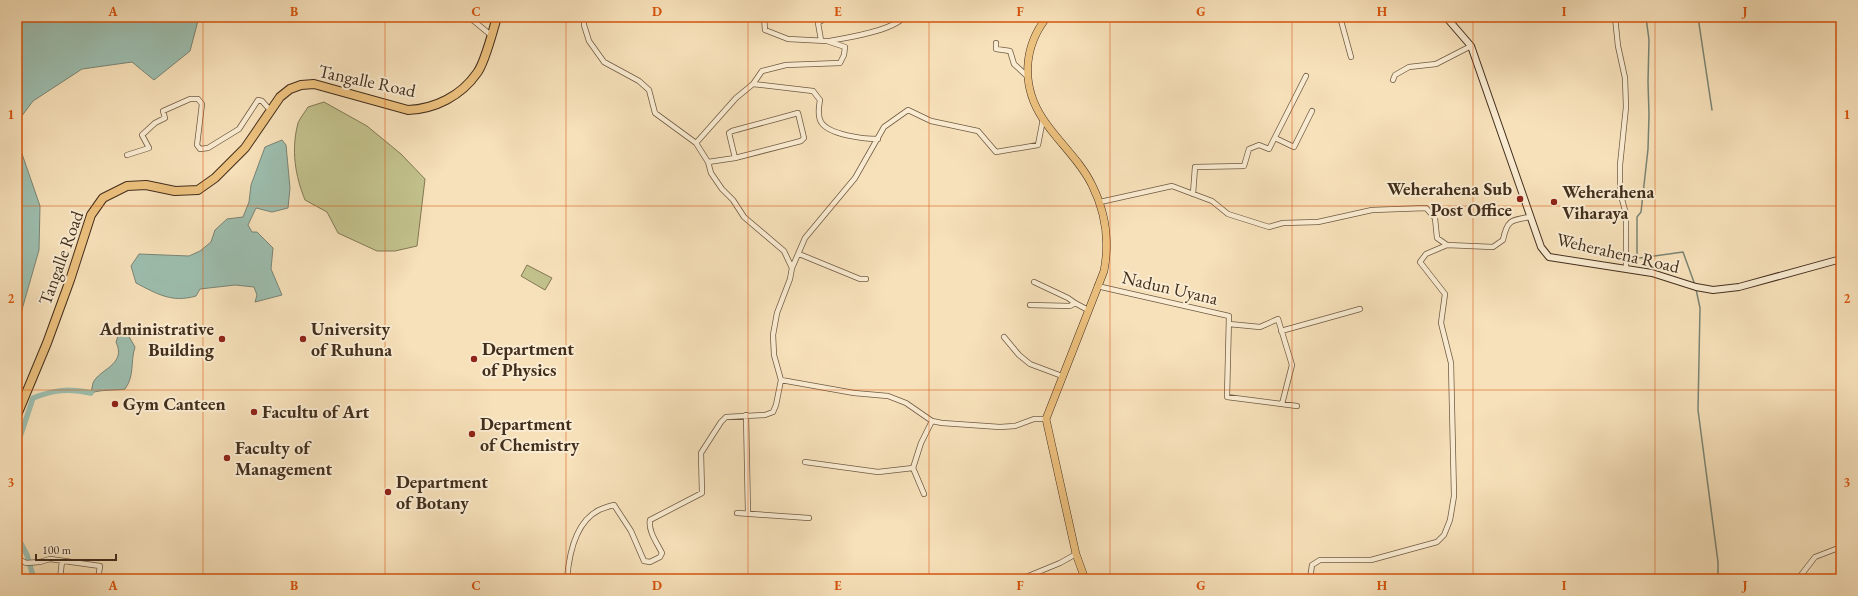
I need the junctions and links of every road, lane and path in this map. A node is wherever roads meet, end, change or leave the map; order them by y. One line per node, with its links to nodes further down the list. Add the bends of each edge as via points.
1 (470, 17): 11 (street)
2 (497, 17): 11 (highway, Tangalle Road)
3 (584, 17): 26 (street, via 589,41 604,62 639,81 649,90 655,113)
4 (764, 17): 12 (street, via 765,30 788,39)
5 (827, 17): 12 (street, via 818,23)
6 (904, 17): 13 (street, via 880,30)
7 (1047, 17): 17 (main road, via 1032,40)
8 (1340, 17): 16 (street)
9 (1446, 17): 15 (main road, Weherahena Road)
10 (1615, 17): 37 (street, via 1625,78 1626,107 1620,192 1626,214)
11 (492, 36): 21 (highway, Tangalle Road, via 478,72 458,93 435,106 408,110 314,84 290,89)
12 (821, 40): 13 (street)
13 (827, 41): 20 (street, via 845,47 840,63 786,65 762,71)
14 (996, 43): 17 (street, via 996,49 1010,51 1014,64)
15 (1471, 46): 19 (street, via 1436,64 1409,67 1394,75); 32 (main road, Weherahena Road)
16 (1351, 57)
17 (1027, 76): 23 (main road, via 1031,96)
18 (1306, 76): 24 (street)
19 (1393, 80)
20 (753, 84): 25 (street, via 813,91 820,100 821,121 828,128 861,139); 26 (street, via 736,98)
21 (270, 110): 27 (street, via 258,100 239,128 208,148 200,149 197,145 202,104 198,99 190,99 163,111 165,118 142,134 149,148); 52 (highway, Tangalle Road, via 245,148 215,178 198,190 187,192 146,185 127,186 103,198 91,215 47,343)
22 (1312, 111): 24 (street, via 1294,146)
23 (1043, 119): 25 (street, via 1038,144 996,152 978,131 931,121 908,110 884,127); 31 (main road, via 1076,159)
24 (1275, 138): 30 (street, via 1269,149 1258,145 1249,149 1244,166 1195,167)
25 (878, 139): 34 (street, via 855,178 805,238)
26 (696, 143): 29 (street)
27 (127, 155)
28 (736, 158): 28 (street, via 729,133 732,130 798,113 804,138 801,141); 29 (street)
29 (708, 162): 36 (street, via 711,173 744,217 784,251)
30 (1192, 194): 31 (street, via 1172,186); 33 (street, via 1212,201 1228,214 1269,227 1283,223 1318,222 1372,210 1426,208 1435,218 1437,238)
31 (1100, 202): 40 (main road, via 1107,232 1108,251)
32 (1530, 217): 33 (street, via 1513,220 1506,226 1503,240 1493,247); 37 (main road, Weherahena Road, via 1541,247 1549,257)
33 (1447, 245): 71 (street, via 1426,254 1420,262 1445,294 1441,323 1451,363 1454,496 1450,520 1444,535 1437,542 1371,560 1320,560 1312,565)
34 (799, 254): 36 (street); 38 (street, via 860,279)
35 (1841, 259): 37 (main road, Weherahena Road, via 1739,287 1713,290)
36 (792, 268): 49 (street, via 777,313 773,335 774,355)
37 (1626, 268)
38 (866, 279)
39 (1034, 282): 41 (street)
40 (1097, 286): 44 (main road); 45 (street, Nadun Uyana, via 1229,316)
41 (1076, 303): 42 (street, via 1070,306); 44 (street)
42 (1030, 305)
43 (1360, 309): 46 (street)
44 (1088, 310): 48 (main road)
45 (1228, 324): 46 (street, via 1260,327 1278,320); 50 (street, Nadun Uyana, via 1227,397)
46 (1281, 331): 50 (street, via 1292,365)
47 (1004, 337): 48 (street, via 1018,355 1030,364)
48 (1062, 376): 54 (main road)
49 (782, 380): 53 (street, via 773,412 765,415); 55 (street, via 854,393 888,396 906,403)
50 (1282, 404): 51 (street)
51 (1297, 406)
52 (17, 415)
53 (746, 415): 60 (street); 68 (street, via 726,417 720,422 701,453 702,493 650,520 649,525 662,553 660,557 650,562 644,561 631,531 614,505 589,517 579,530 569,559)
54 (1046, 419): 55 (street, via 1034,419 1015,426 1000,427); 63 (main road)
55 (932, 421): 57 (street, via 920,443)
56 (805, 462): 57 (street, via 878,472)
57 (913, 468): 58 (street)
58 (924, 494)
59 (737, 513): 60 (street)
60 (748, 513): 61 (street)
61 (809, 518)
62 (1841, 547): 72 (street, via 1815,557)
63 (1076, 554): 69 (street); 70 (main road)
64 (17, 558): 65 (street, via 26,563 50,559)
65 (62, 561): 66 (street); 67 (street, via 100,566)
66 (60, 579)
67 (98, 579)
68 (567, 579)
69 (1021, 579)
70 (1085, 579)
71 (1310, 579)
72 (1798, 579)

